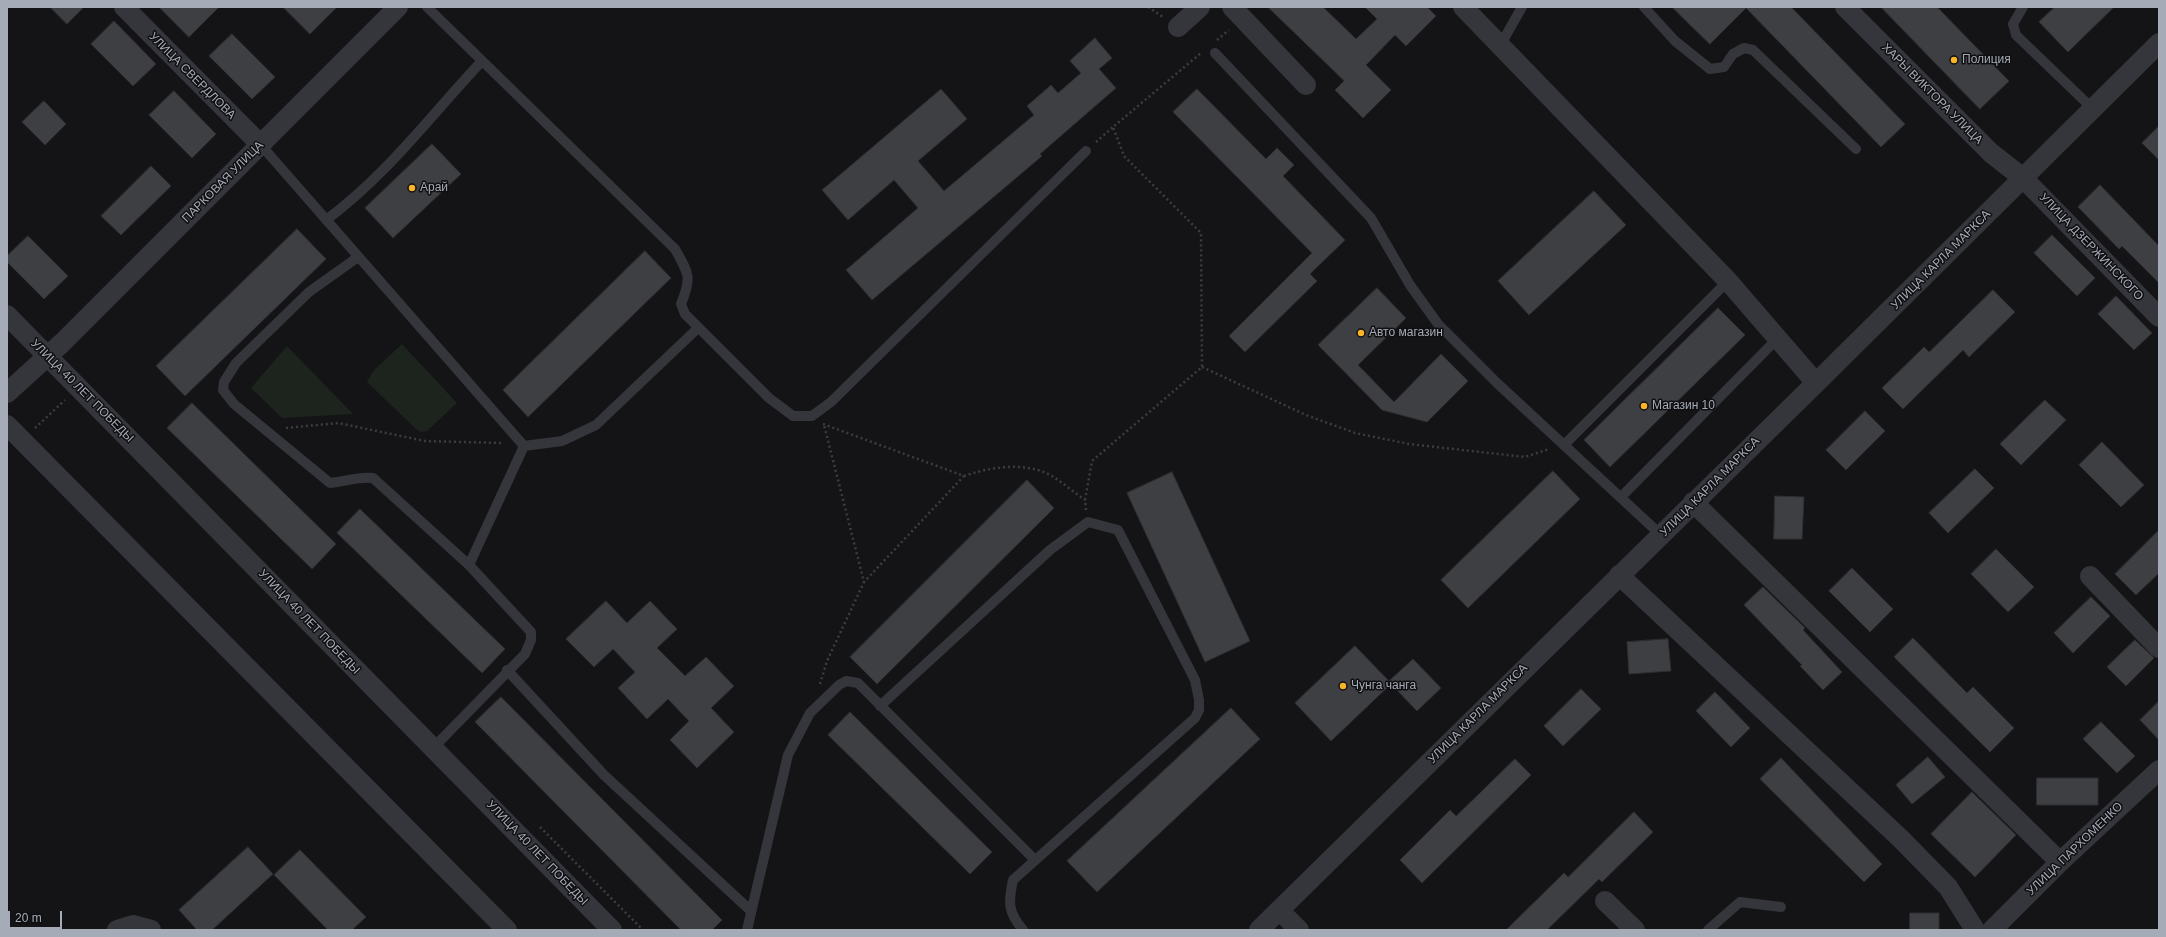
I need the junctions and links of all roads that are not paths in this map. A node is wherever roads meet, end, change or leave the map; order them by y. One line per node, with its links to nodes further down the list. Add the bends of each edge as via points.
1 (124, 7): 18 (street, УЛИЦА СВЕРДЛОВА)
2 (398, 7): 18 (street, ПАРКОВАЯ УЛИЦА)
3 (427, 7): 15 (lane)
4 (1200, 7): 11 (street)
5 (1463, 7): 13 (street)
6 (1522, 7): 13 (lane)
7 (1644, 7): 19 (lane, via 1676,41 1710,69 1724,67 1733,54 1744,48 1753,50)
8 (1845, 7): 21 (street, ХАРЫ ВИКТОРА УЛИЦА, via 1991,152)
9 (2023, 7): 17 (lane, via 2013,24 2016,35)
10 (1237, 13): 16 (street)
11 (1178, 27)
12 (2159, 43): 17 (street, УЛИЦА КАРЛА МАРКСА)
13 (1501, 44): 24 (street)
14 (1215, 53): 34 (lane, via 1372,218 1410,285 1438,324 1497,383)
15 (482, 61): 22 (lane, via 405,149 352,201); 27 (lane, via 675,249 688,273 688,285 681,304 685,314)
16 (1306, 85)
17 (2093, 109): 21 (street, УЛИЦА КАРЛА МАРКСА)
18 (260, 144): 22 (lane); 29 (street, ПАРКОВАЯ УЛИЦА)
19 (1856, 149)
20 (1086, 151): 27 (lane, via 831,402 812,416 793,416 769,398)
21 (2023, 178): 26 (street, УЛИЦА ДЗЕРЖИНСКОГО); 30 (street, УЛИЦА КАРЛА МАРКСА)
22 (326, 220): 23 (lane)
23 (358, 257): 33 (lane); 38 (lane, via 309,292 236,363 224,382 223,390 234,404 330,483 360,476 373,478)
24 (1728, 281): 28 (street); 34 (lane)
25 (7, 315): 29 (street, УЛИЦА 40 ЛЕТ ПОБЕДЫ)
26 (2159, 317)
27 (698, 328): 33 (lane, via 596,425 562,441)
28 (1777, 339): 30 (street); 35 (lane)
29 (48, 356): 31 (street, ПАРКОВАЯ УЛИЦА); 44 (street, УЛИЦА 40 ЛЕТ ПОБЕДЫ)
30 (1816, 383): 36 (street, УЛИЦА КАРЛА МАРКСА)
31 (7, 393)
32 (7, 425): 54 (street)
33 (522, 443): 38 (lane)
34 (1565, 444): 35 (lane)
35 (1621, 497): 37 (lane)
36 (1694, 502): 37 (street, УЛИЦА КАРЛА МАРКСА); 47 (street)
37 (1661, 535): 39 (street, УЛИЦА КАРЛА МАРКСА)
38 (469, 565): 42 (lane, via 531,632 531,640 525,654)
39 (1619, 575): 50 (street, УЛИЦА КАРЛА МАРКСА); 62 (street, via 1901,839 1948,887)
40 (2090, 576): 41 (street)
41 (2159, 648)
42 (507, 670): 44 (lane); 51 (lane, via 604,775)
43 (880, 706): 46 (lane); 46 (lane, via 1050,550 1088,522 1118,530 1195,680 1199,710 1196,718); 51 (lane, via 858,683 846,681 810,713 788,755)
44 (433, 748): 55 (street, УЛИЦА 40 ЛЕТ ПОБЕДЫ)
45 (2159, 770): 47 (street, УЛИЦА ПАРХОМЕНКО)
46 (1034, 859): 57 (lane, via 1013,880 1010,895 1012,916)
47 (2060, 862): 63 (street, УЛИЦА ПАРХОМЕНКО)
48 (1605, 901): 60 (street)
49 (1781, 907): 61 (lane, via 1740,902)
50 (1279, 910): 58 (street, УЛИЦА КАРЛА МАРКСА); 59 (street)
51 (751, 911): 56 (lane)
52 (117, 930): 53 (street, via 133,925)
53 (151, 930)
54 (507, 930)
55 (612, 930)
56 (748, 930)
57 (1023, 930)
58 (1259, 930)
59 (1299, 930)
60 (1635, 930)
61 (1708, 930)
62 (1975, 930)
63 (1992, 930)

